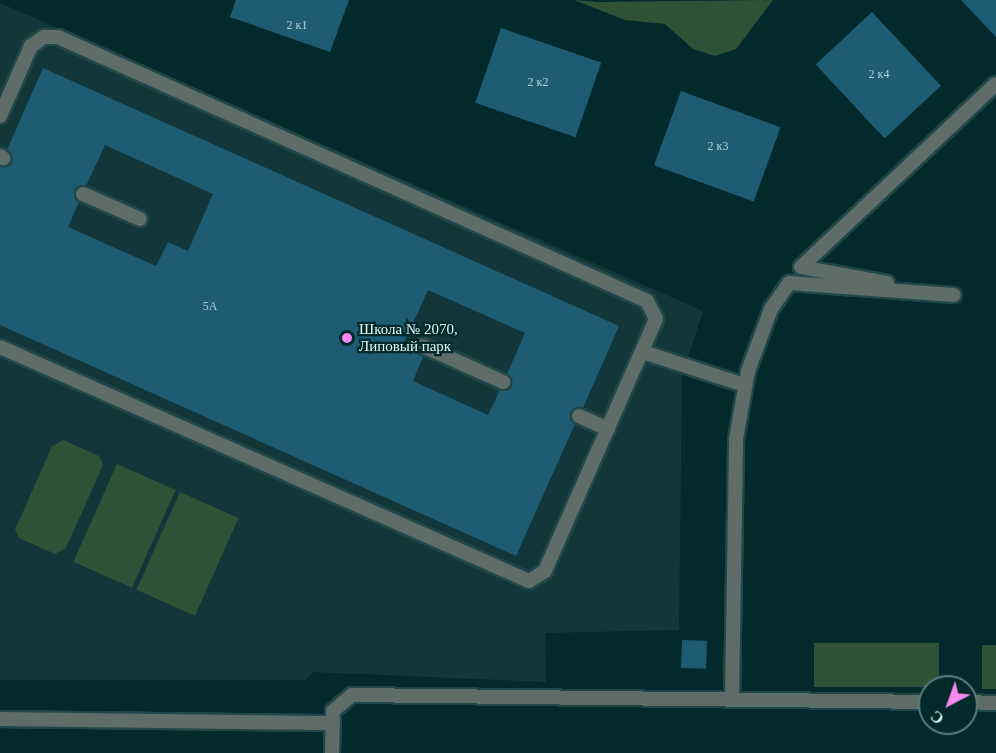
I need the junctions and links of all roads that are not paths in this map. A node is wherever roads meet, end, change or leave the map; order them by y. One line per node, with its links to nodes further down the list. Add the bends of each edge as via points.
1 (996, 84): 9 (lane, via 801,267 954,295 789,284 762,330)
2 (0, 116): 7 (lane, via 31,46 58,37 647,301 656,319)
3 (83, 194): 4 (lane)
4 (140, 219)
5 (0, 346): 11 (lane, via 529,581 545,571)
6 (423, 346): 8 (lane)
7 (643, 352): 9 (lane); 11 (lane)
8 (503, 382)
9 (744, 385): 12 (lane, via 736,439)
10 (579, 416): 11 (lane)
11 (608, 429)
12 (732, 700): 13 (lane); 17 (lane, via 352,695 336,705)
13 (918, 702)
14 (978, 702): 15 (lane)
15 (996, 703)
16 (0, 719): 17 (lane)
17 (333, 723): 18 (lane)
18 (332, 753)

